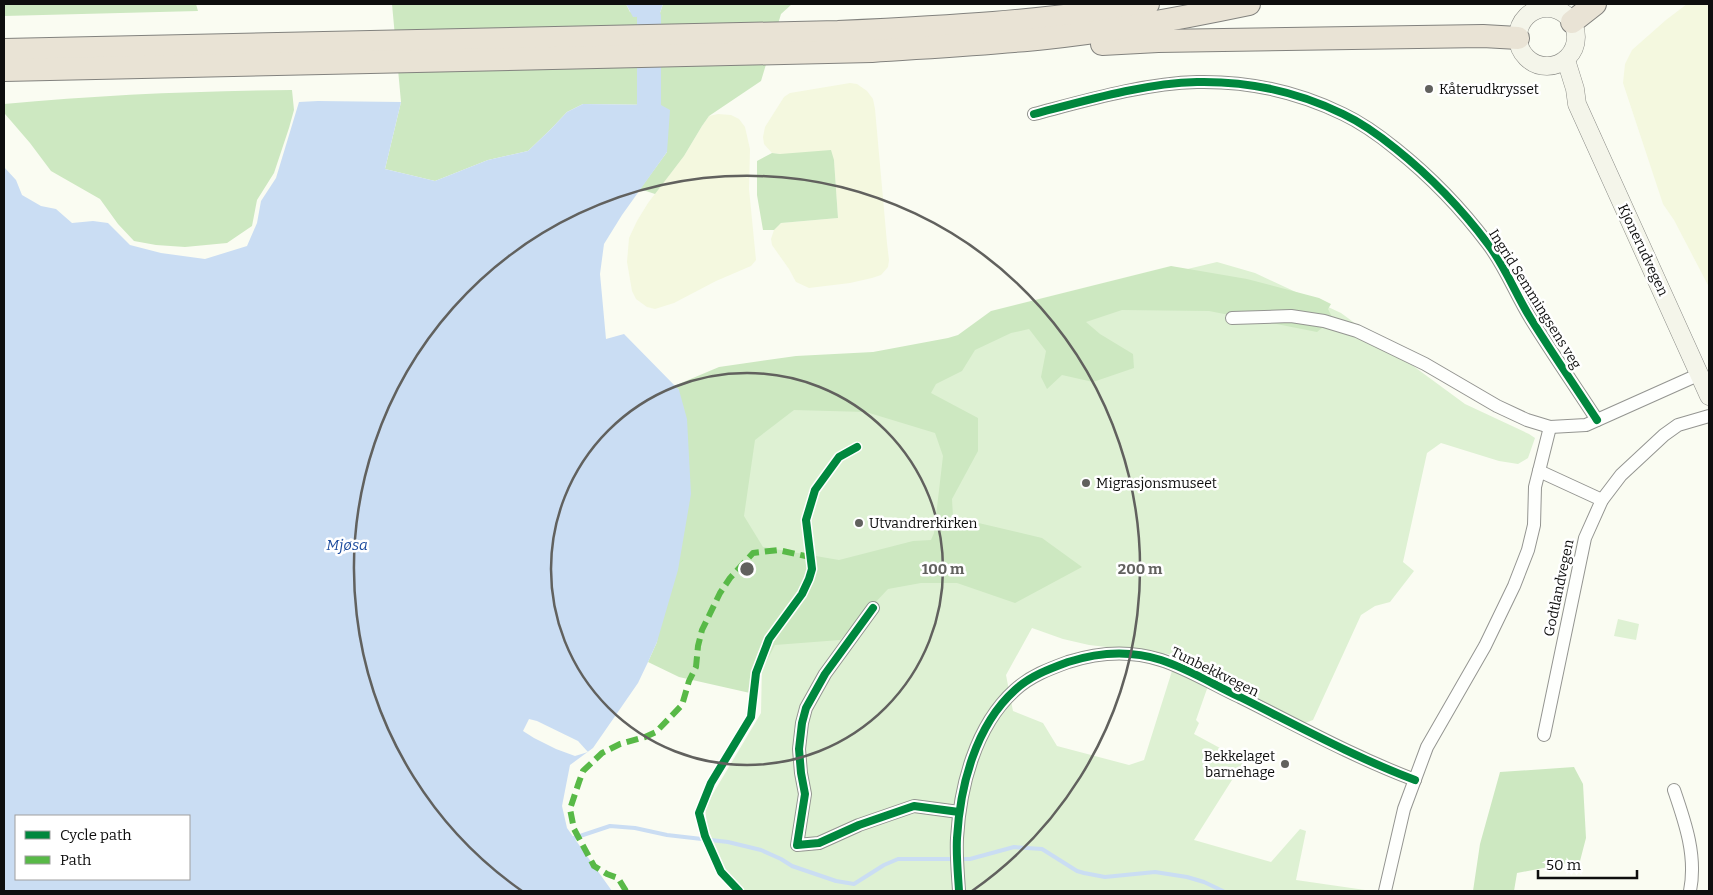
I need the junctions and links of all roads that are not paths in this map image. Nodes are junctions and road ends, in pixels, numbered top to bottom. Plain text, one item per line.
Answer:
1 (1051, 4) edge
2 (1148, 4) edge
3 (1249, 4) edge
4 (1595, 4) edge
5 (1545, 6) edge
6 (1525, 10) edge
7 (1572, 22) junction
8 (979, 34) junction
9 (1518, 38) junction
10 (614, 46) junction
11 (4, 50) edge
12 (1558, 63) junction
13 (4, 70) edge
14 (1034, 114) dead end
15 (1232, 318) dead end
16 (1700, 374) junction
17 (1709, 396) edge
18 (1709, 416) edge
19 (1597, 420) junction
20 (1550, 427) junction
21 (1539, 471) junction
22 (1602, 500) junction
23 (873, 608) dead end
24 (1544, 735) dead end
25 (1415, 780) junction
26 (1674, 790) dead end
27 (960, 812) junction
28 (959, 891) edge
29 (1384, 891) edge
30 (1690, 891) edge

1 - 8 highway
2 - 8 highway
3 - 8 highway
4 - 7 highway
5 - 6 main road
5 - 7 main road
6 - 9 main road
7 - 12 main road
8 - 9 highway
8 - 10 highway
9 - 12 main road
10 - 11 highway
10 - 13 highway
12 - 16 main road, Kjonerudvegen
14 - 19 street, Ingrid Semmingsens veg
15 - 20 street
16 - 17 main road, Kjonerudvegen
16 - 19 street
18 - 22 street, Godtlandvegen
19 - 20 street
20 - 21 street
21 - 22 street
21 - 25 street
22 - 24 street, Godtlandvegen
23 - 27 street
25 - 27 street, Tunbekkvegen
25 - 29 street
26 - 30 street
27 - 28 street, Tunbekkvegen

